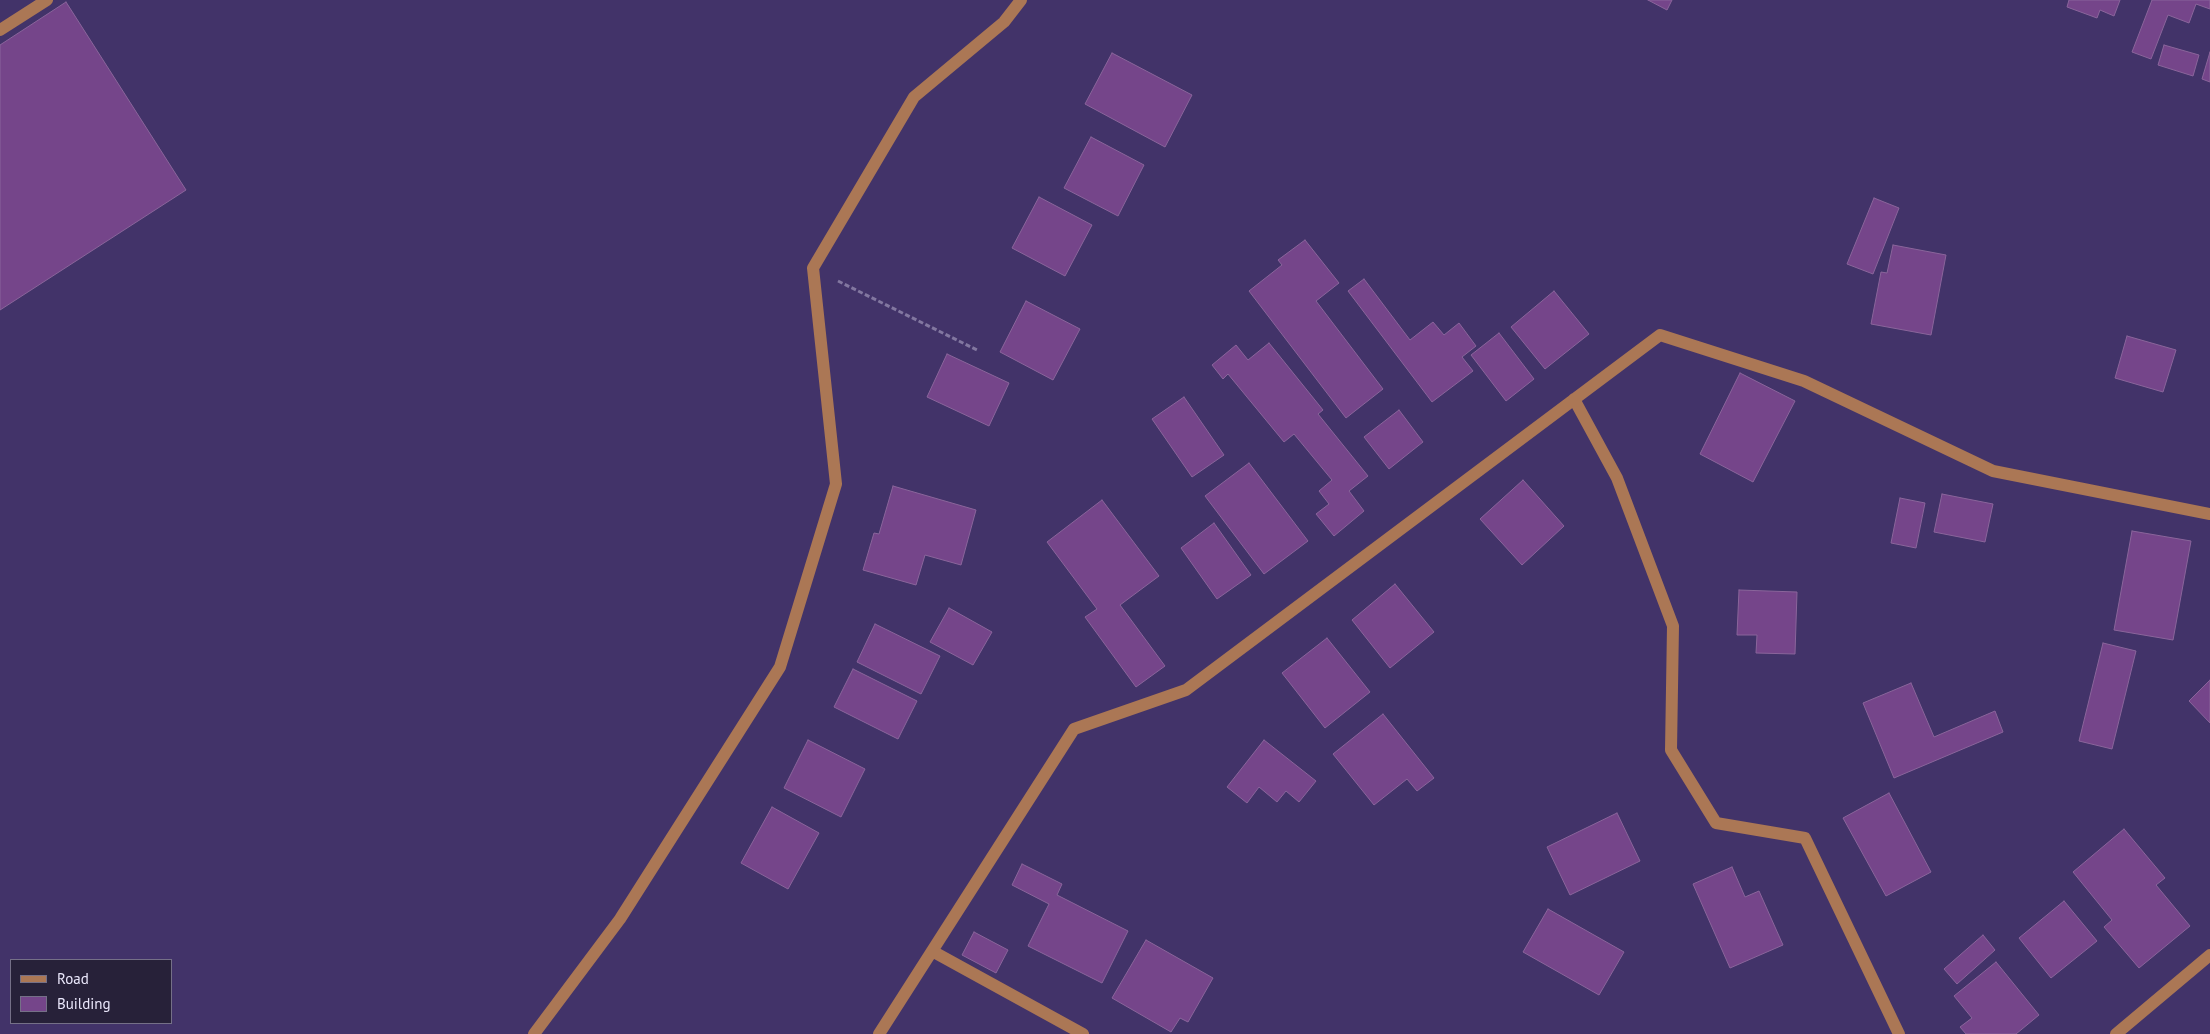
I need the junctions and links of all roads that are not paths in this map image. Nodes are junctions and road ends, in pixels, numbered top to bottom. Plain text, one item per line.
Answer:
1 (47, 0) edge
2 (1021, 0) edge
3 (0, 30) edge
4 (1574, 399) junction
5 (2210, 514) edge
6 (932, 951) junction
7 (2210, 955) edge
8 (534, 1034) edge
9 (879, 1034) edge
10 (1083, 1034) edge
11 (1899, 1034) edge
12 (2116, 1034) edge

1 - 3 lane
2 - 8 lane
4 - 5 lane
4 - 6 lane
4 - 11 lane
6 - 9 lane
6 - 10 lane
7 - 12 lane

